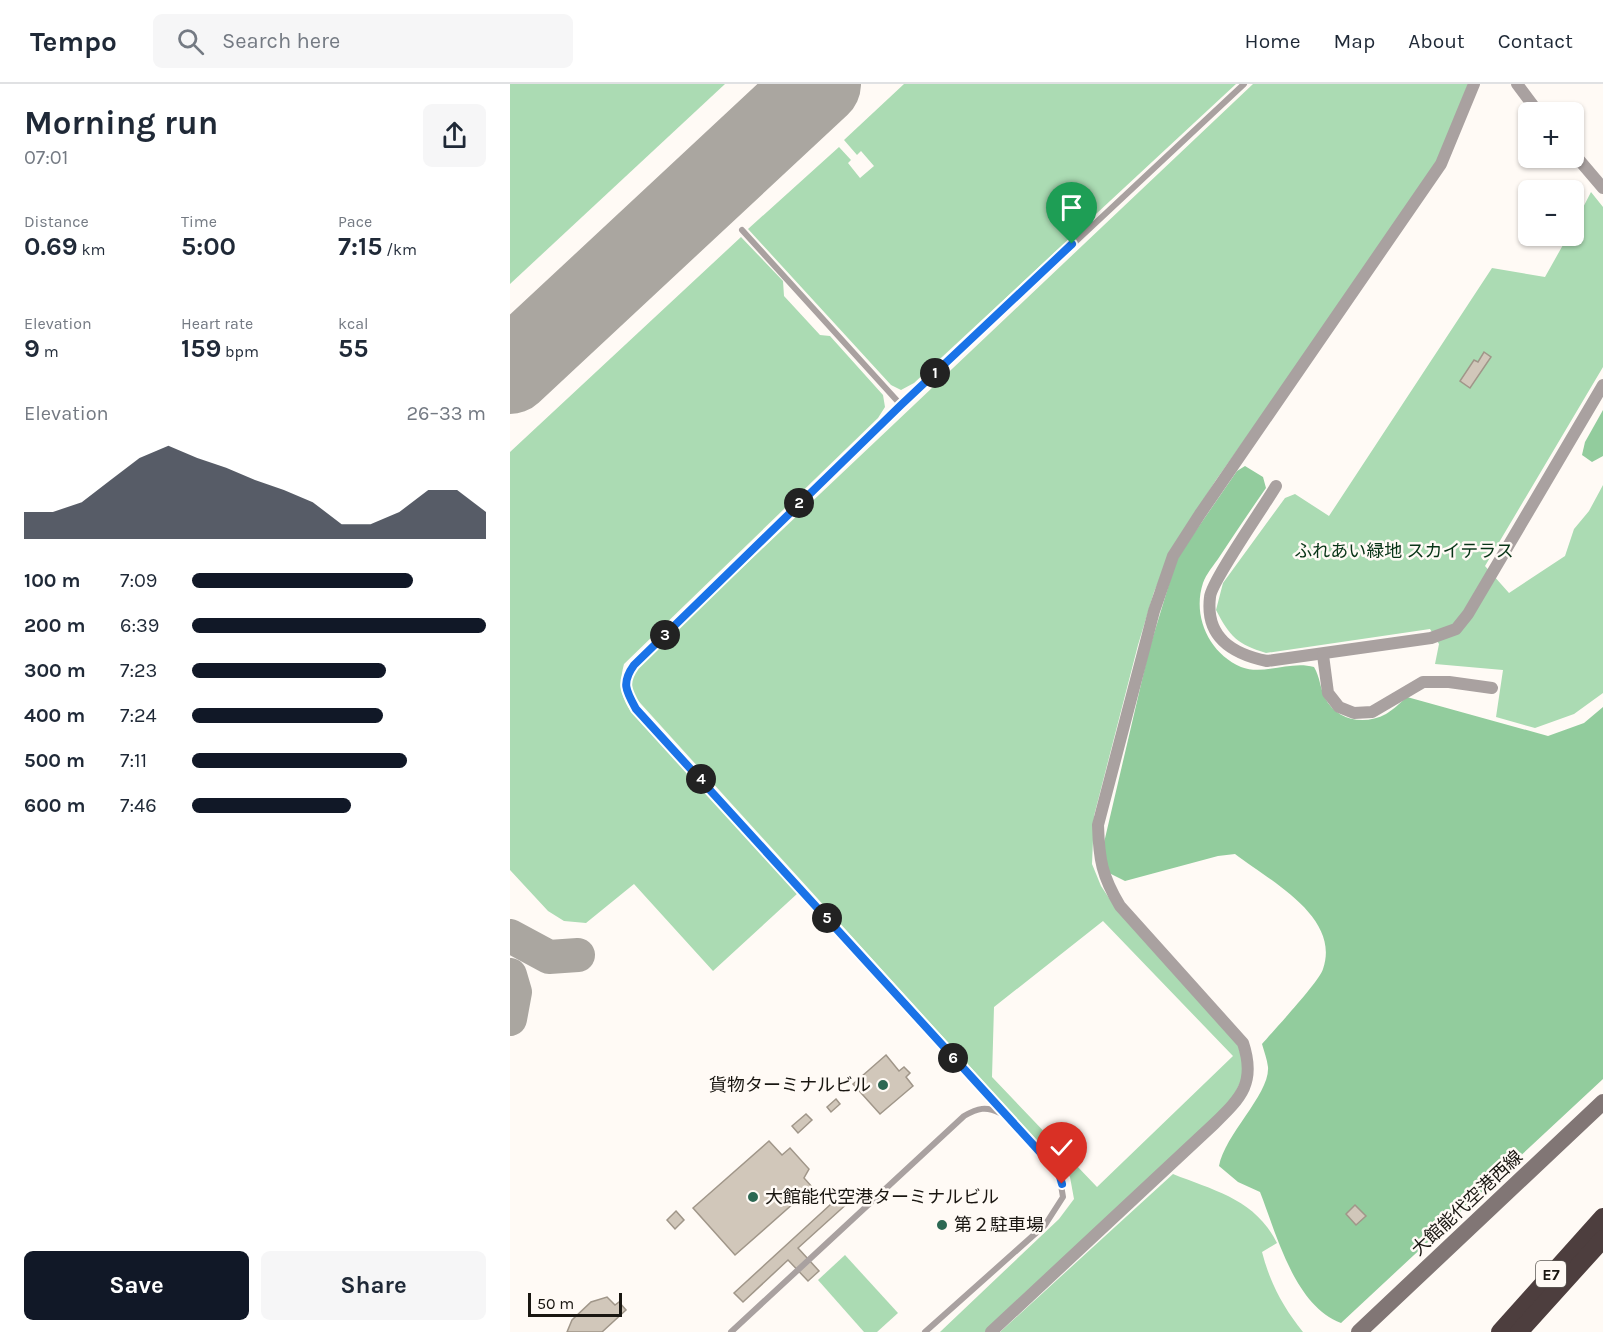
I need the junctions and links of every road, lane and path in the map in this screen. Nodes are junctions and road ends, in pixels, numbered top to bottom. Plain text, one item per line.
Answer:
1 (1244, 84) edge
2 (1474, 84) edge
3 (1517, 84) edge
4 (1530, 102) edge
5 (1584, 166) edge
6 (1603, 188) edge
7 (742, 230) dead end
8 (1603, 386) edge
9 (901, 405) junction
10 (1276, 486) dead end
11 (1323, 655) junction
12 (1492, 688) dead end
13 (1603, 1102) edge
14 (1004, 1114) junction
15 (1603, 1217) edge
16 (1603, 1239) edge
17 (1563, 1272) junction
18 (731, 1332) edge
19 (925, 1332) edge
20 (991, 1332) edge
21 (1359, 1332) edge
22 (1498, 1332) edge
23 (1521, 1332) edge

1 - 9 lane
2 - 20 street
3 - 4 street
5 - 6 street
7 - 9 lane
8 - 11 street
9 - 14 lane
10 - 11 street
11 - 12 street
13 - 21 main road, 大館能代空港西線
14 - 18 lane
14 - 19 lane
15 - 17 highway, E7
16 - 17 highway, E7
17 - 22 highway
17 - 23 highway

